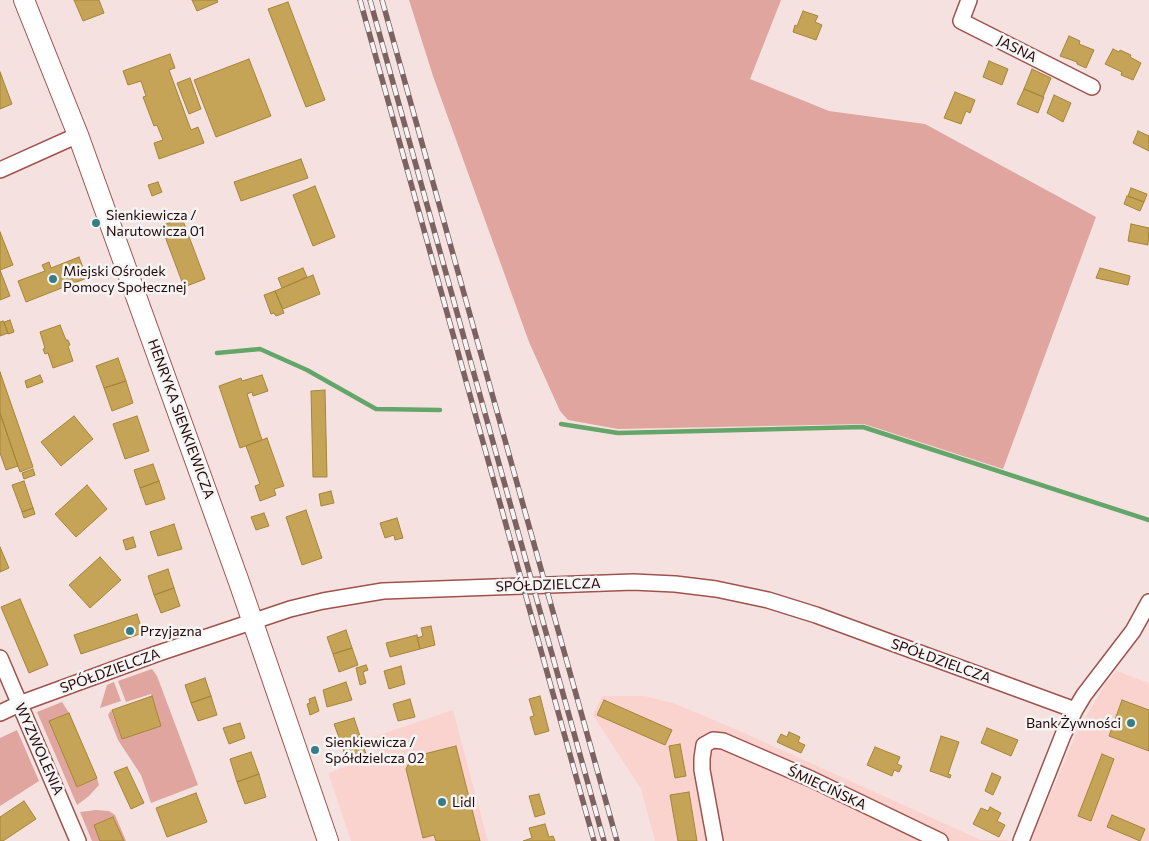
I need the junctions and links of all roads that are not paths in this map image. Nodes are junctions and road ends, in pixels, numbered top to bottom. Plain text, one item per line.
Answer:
1 (24, 0) edge
2 (969, 0) edge
3 (1092, 87) dead end
4 (78, 135) junction
5 (0, 170) edge
6 (1149, 602) edge
7 (254, 622) junction
8 (0, 658) edge
9 (19, 704) junction
10 (1075, 710) junction
11 (0, 714) edge
12 (78, 841) edge
13 (328, 841) edge
14 (715, 841) edge
15 (940, 841) edge
16 (1021, 841) edge

1 - 4 street, HENRYKA SIENKIEWICZA
2 - 3 street, JASNA
4 - 5 street
4 - 7 street, HENRYKA SIENKIEWICZA
6 - 10 street
7 - 9 street, SPÓŁDZIELCZA
7 - 10 street, SPÓŁDZIELCZA
7 - 13 street, HENRYKA SIENKIEWICZA
8 - 9 street, WYZWOLENIA
9 - 11 street, SPÓŁDZIELCZA
9 - 12 street, WYZWOLENIA
10 - 16 street
14 - 15 street, ŚMIECIŃSKA

